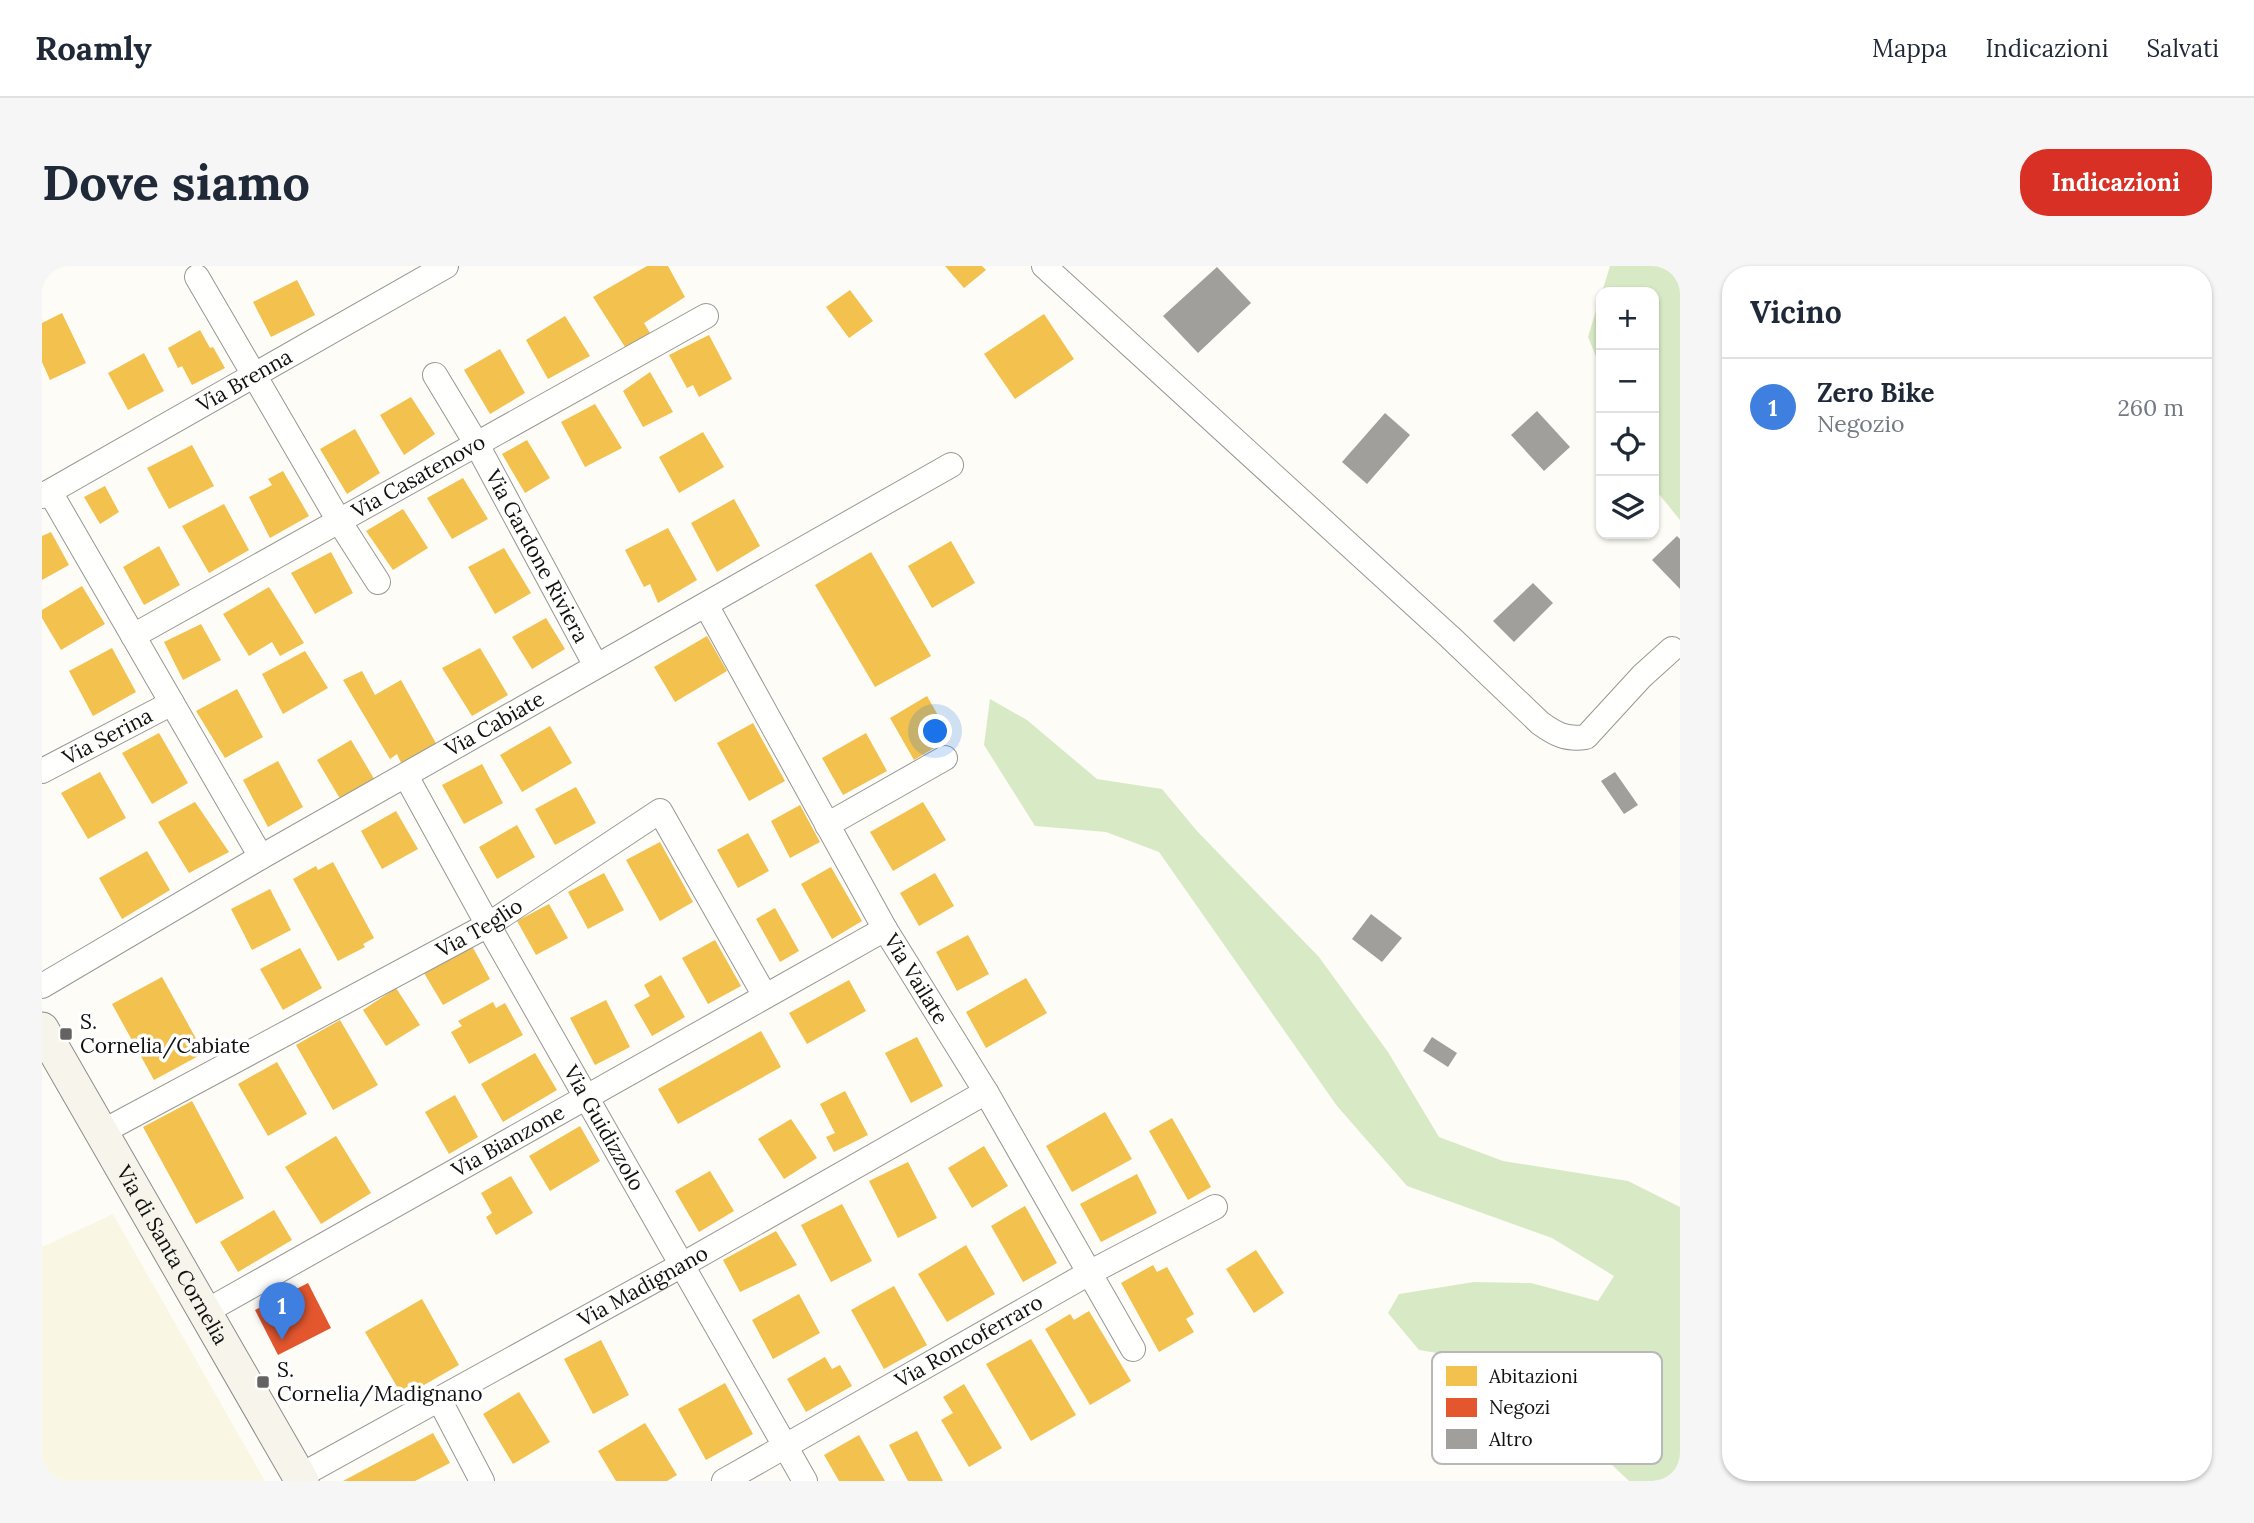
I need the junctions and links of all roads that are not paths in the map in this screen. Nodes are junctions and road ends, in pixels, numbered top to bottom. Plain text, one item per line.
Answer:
1 (446, 266) edge
2 (1044, 266) edge
3 (197, 277) dead end
4 (706, 316) dead end
5 (255, 375) junction
6 (435, 375) dead end
7 (476, 443) junction
8 (951, 465) dead end
9 (46, 494) edge
10 (339, 521) junction
11 (377, 582) dead end
12 (706, 605) junction
13 (133, 636) junction
14 (1672, 649) dead end
15 (596, 666) junction
16 (172, 703) junction
17 (945, 758) dead end
18 (42, 771) edge
19 (406, 776) junction
20 (827, 825) junction
21 (261, 857) junction
22 (488, 925) junction
23 (885, 929) junction
24 (42, 986) edge
25 (765, 996) junction
26 (42, 1029) edge
27 (986, 1092) junction
28 (587, 1096) junction
29 (102, 1132) junction
30 (1214, 1207) dead end
31 (682, 1265) junction
32 (1089, 1273) junction
33 (205, 1312) junction
34 (1133, 1349) dead end
35 (439, 1399) junction
36 (785, 1445) junction
37 (301, 1479) edge
38 (482, 1481) edge
39 (724, 1481) edge
40 (805, 1481) edge

1 - 5 street, Via Brenna
2 - 14 street
3 - 5 street
4 - 7 street, Via Casatenovo
5 - 9 street, Via Brenna
5 - 10 street
6 - 7 street, Via Gardone Riviera
7 - 10 street, Via Casatenovo
7 - 15 street, Via Gardone Riviera
8 - 12 street, Via Cabiate
9 - 13 street
10 - 11 street
10 - 13 street, Via Casatenovo
12 - 15 street, Via Cabiate
12 - 20 street, Via Vailate
13 - 16 street
15 - 19 street, Via Cabiate
16 - 18 street, Via Serina
16 - 21 street
17 - 20 street
19 - 21 street, Via Cabiate
19 - 22 street, Via Guidizzolo
20 - 23 street, Via Vailate
21 - 24 street, Via Cabiate
22 - 25 street, Via Teglio
22 - 28 street, Via Guidizzolo
22 - 29 street, Via Teglio
23 - 25 street, Via Bianzone
23 - 27 street, Via Vailate
25 - 28 street, Via Bianzone
26 - 29 street, Via di Santa Cornelia
27 - 31 street, Via Madignano
27 - 32 street, Via Vailate
28 - 31 street, Via Guidizzolo
28 - 33 street, Via Bianzone
29 - 33 street, Via di Santa Cornelia
30 - 32 street, Via Roncoferraro
31 - 35 street, Via Madignano
31 - 36 street, Via Guidizzolo
32 - 34 street, Via Vailate
32 - 36 street, Via Roncoferraro
33 - 37 street, Via di Santa Cornelia
35 - 37 street, Via Madignano
35 - 38 street
36 - 39 street, Via Roncoferraro
36 - 40 street, Via Guidizzolo

